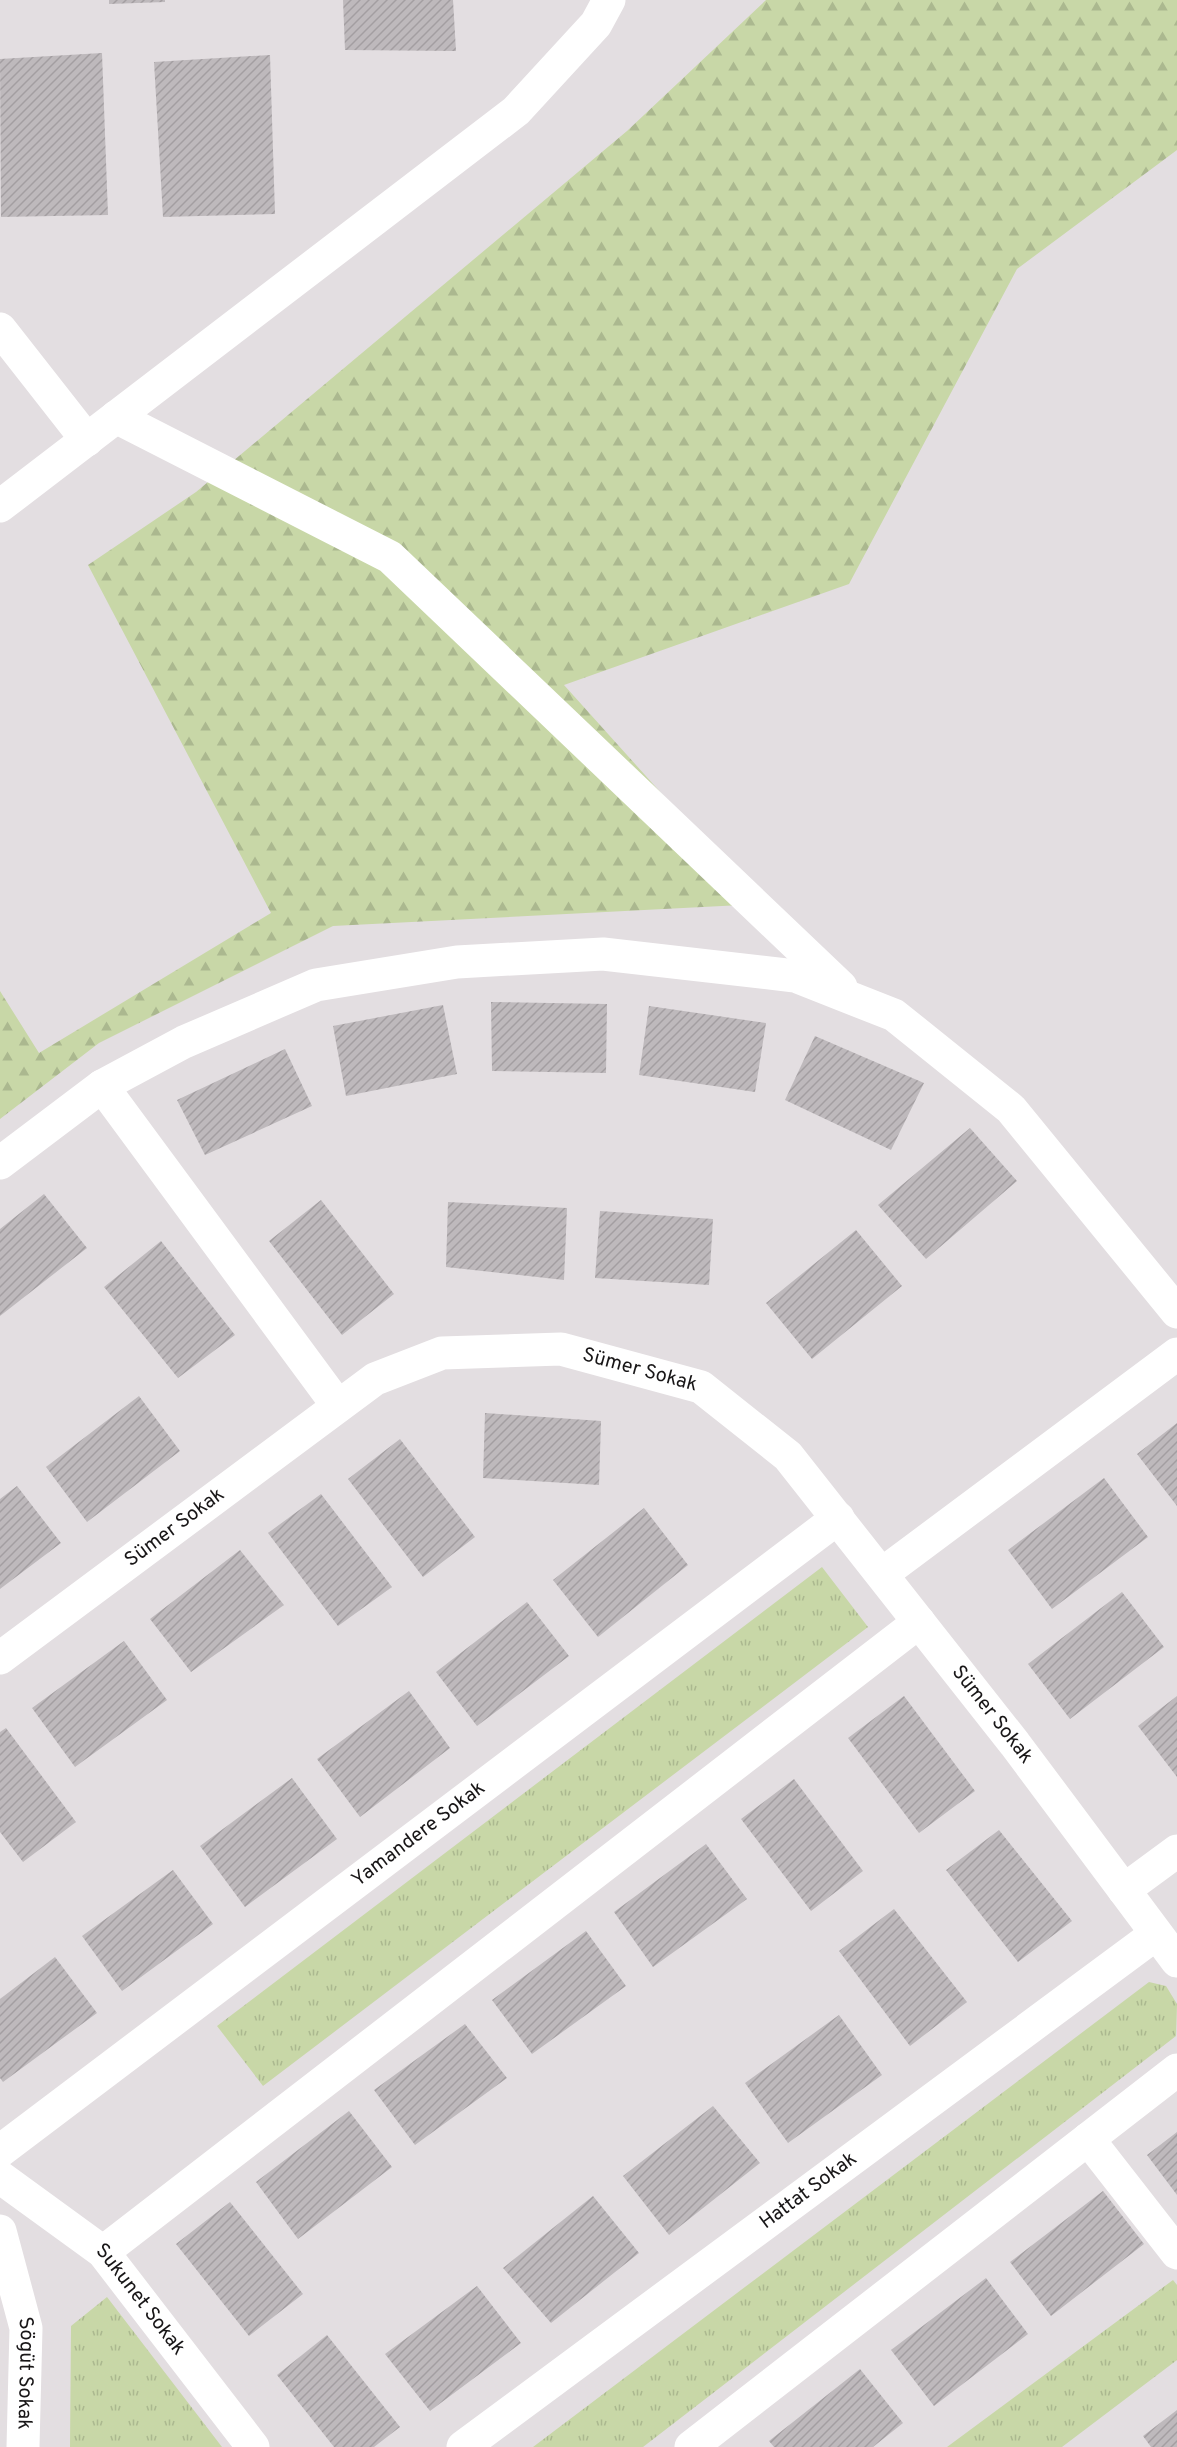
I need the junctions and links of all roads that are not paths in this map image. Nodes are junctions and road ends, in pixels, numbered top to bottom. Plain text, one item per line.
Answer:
1 (609, 0) edge
2 (0, 329) edge
3 (116, 417) junction
4 (87, 440) junction
5 (0, 506) edge
6 (853, 999) junction
7 (102, 1086) junction
8 (0, 1163) edge
9 (1177, 1312) edge
10 (1177, 1354) edge
11 (338, 1406) junction
12 (838, 1518) junction
13 (882, 1574) junction
14 (919, 1622) junction
15 (0, 1658) edge
16 (1177, 1851) edge
17 (1124, 1890) junction
18 (1156, 1934) junction
19 (1177, 1961) edge
20 (1177, 2070) edge
21 (1088, 2139) junction
22 (0, 2151) edge
23 (0, 2177) edge
24 (0, 2231) edge
25 (103, 2252) junction
26 (1177, 2253) edge
27 (22, 2447) edge
28 (253, 2447) edge
29 (463, 2447) edge
30 (691, 2447) edge

1 - 3 street
2 - 4 street
3 - 4 street
3 - 6 street
4 - 5 street
6 - 7 street
6 - 9 street
7 - 8 street
7 - 11 street
10 - 13 street
11 - 12 street, Sümer Sokak
11 - 15 street, Sümer Sokak
12 - 13 street, Sümer Sokak
12 - 22 street, Yamandere Sokak
13 - 14 street, Sümer Sokak
14 - 17 street, Sümer Sokak
14 - 25 street
16 - 17 street
17 - 18 street, Sümer Sokak
18 - 19 street, Sümer Sokak
18 - 29 street, Hattat Sokak
20 - 21 street
21 - 26 street
21 - 30 street
23 - 25 street, Sukunet Sokak
24 - 27 street, Sögüt Sokak
25 - 28 street, Sukunet Sokak

